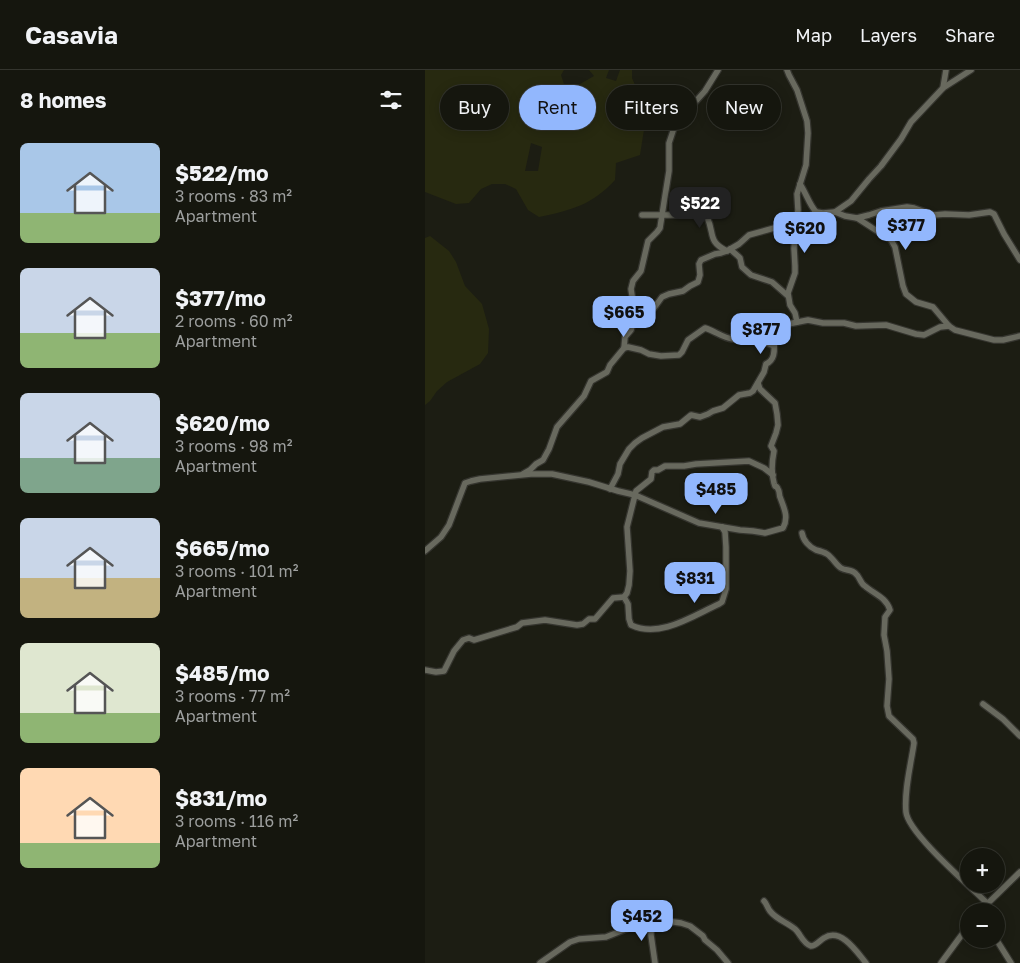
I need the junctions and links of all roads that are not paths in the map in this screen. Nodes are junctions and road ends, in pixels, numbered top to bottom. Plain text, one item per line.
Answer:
1 (718, 70) edge
2 (787, 70) edge
3 (947, 70) edge
4 (971, 70) edge
5 (963, 74) junction
6 (943, 88) junction
7 (697, 100) edge
8 (673, 130) edge
9 (800, 184) junction
10 (815, 212) junction
11 (835, 212) junction
12 (642, 215) dead end
13 (662, 215) junction
14 (857, 218) junction
15 (796, 222) junction
16 (795, 235) junction
17 (728, 250) junction
18 (1020, 260) edge
19 (789, 296) junction
20 (634, 318) junction
21 (797, 322) junction
22 (949, 326) junction
23 (1020, 336) edge
24 (774, 346) junction
25 (624, 348) junction
26 (758, 383) junction
27 (773, 475) junction
28 (521, 476) junction
29 (610, 489) junction
30 (635, 495) junction
31 (721, 527) junction
32 (802, 533) dead end
33 (425, 552) edge
34 (624, 597) junction
35 (425, 670) edge
36 (983, 704) dead end
37 (1020, 736) edge
38 (1020, 872) edge
39 (765, 901) dead end
40 (987, 903) joint
41 (651, 919) junction
42 (960, 937) edge
43 (1002, 948) edge
44 (540, 963) edge
45 (655, 963) edge
46 (728, 963) edge
47 (866, 963) edge
48 (941, 963) edge
49 (1011, 963) edge

1 - 7 street
2 - 9 street
3 - 5 street
3 - 6 street
4 - 5 street
5 - 6 street
6 - 11 street
8 - 13 street
9 - 10 street
9 - 15 street
10 - 11 street
10 - 16 street
11 - 14 street
12 - 13 street
13 - 17 street
13 - 20 street
14 - 18 street
14 - 22 street
15 - 16 street
15 - 17 street
16 - 19 street
17 - 19 street
17 - 20 street
19 - 21 street
20 - 25 street
21 - 22 street
21 - 24 street
22 - 23 street
24 - 25 street
24 - 26 street
25 - 28 street
26 - 27 street
26 - 29 street
27 - 30 street
27 - 31 street
28 - 29 street
28 - 33 street
29 - 30 street
30 - 31 street
30 - 34 street
31 - 34 street
32 - 40 street
34 - 35 street
36 - 37 street
38 - 40 street
39 - 47 street
41 - 44 street
41 - 45 street
41 - 46 street
42 - 48 street
43 - 49 street

